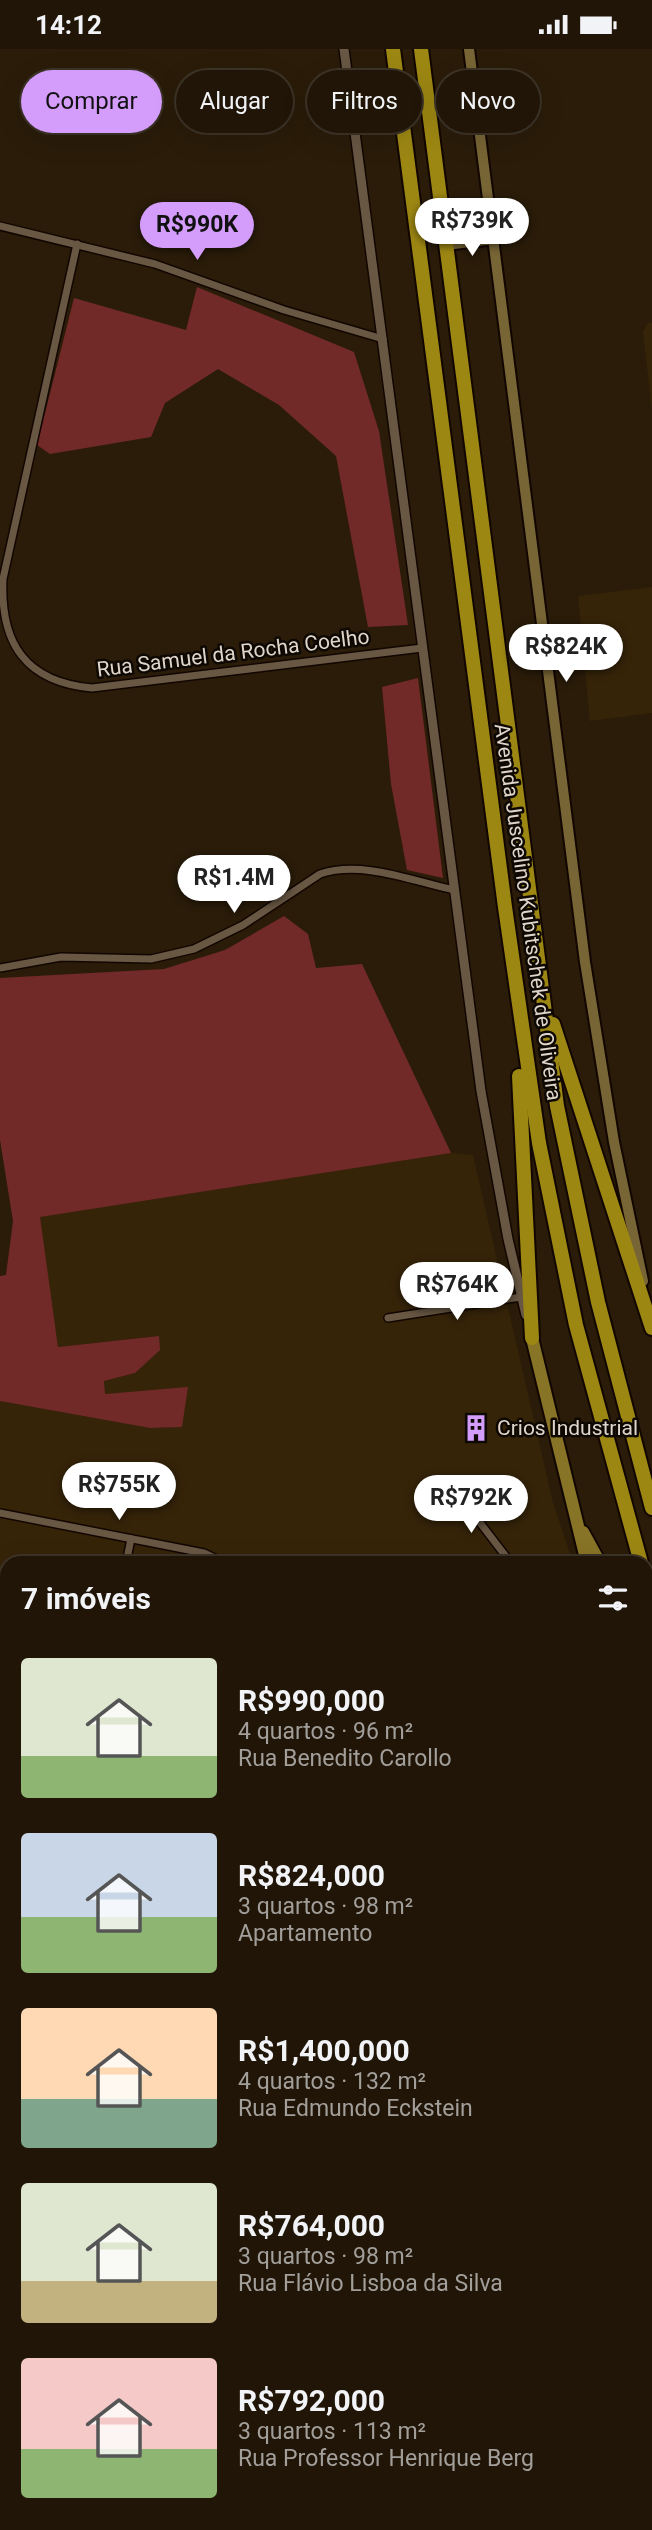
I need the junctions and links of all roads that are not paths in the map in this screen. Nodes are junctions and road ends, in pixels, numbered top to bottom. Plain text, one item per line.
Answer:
1 (345, 49) edge
2 (393, 49) edge
3 (421, 49) edge
4 (469, 49) edge
5 (0, 226) edge
6 (494, 239) junction
7 (77, 244) junction
8 (446, 245) junction
9 (383, 339) junction
10 (422, 647) junction
11 (454, 890) junction
12 (505, 907) junction
13 (0, 968) edge
14 (540, 985) junction
15 (521, 1297) junction
16 (388, 1318) dead end
17 (652, 1321) edge
18 (652, 1328) edge
19 (532, 1338) junction
20 (454, 1489) dead end
21 (652, 1508) edge
22 (0, 1513) edge
23 (581, 1529) junction
24 (131, 1539) junction
25 (127, 1556) edge
26 (210, 1556) edge
27 (505, 1556) edge
28 (586, 1556) edge
29 (596, 1556) edge
30 (639, 1556) edge

1 - 9 street
2 - 12 highway, Avenida Juscelino Kubitschek de Oliveira
3 - 8 highway, Avenida Juscelino Kubitschek de Oliveira
4 - 6 main road
5 - 7 street
6 - 8 main road
6 - 17 main road
7 - 9 street
7 - 10 street, Rua Samuel da Rocha Coelho
8 - 14 highway, Avenida Juscelino Kubitschek de Oliveira
9 - 10 street
10 - 11 street
11 - 13 street
11 - 15 street
12 - 19 highway
12 - 30 highway, Avenida Juscelino Kubitschek de Oliveira
14 - 18 highway
14 - 21 highway, Avenida Juscelino Kubitschek de Oliveira
15 - 16 street
15 - 19 street
19 - 23 main road
20 - 27 street
22 - 24 street
23 - 28 main road
23 - 29 main road
24 - 25 street
24 - 26 street

